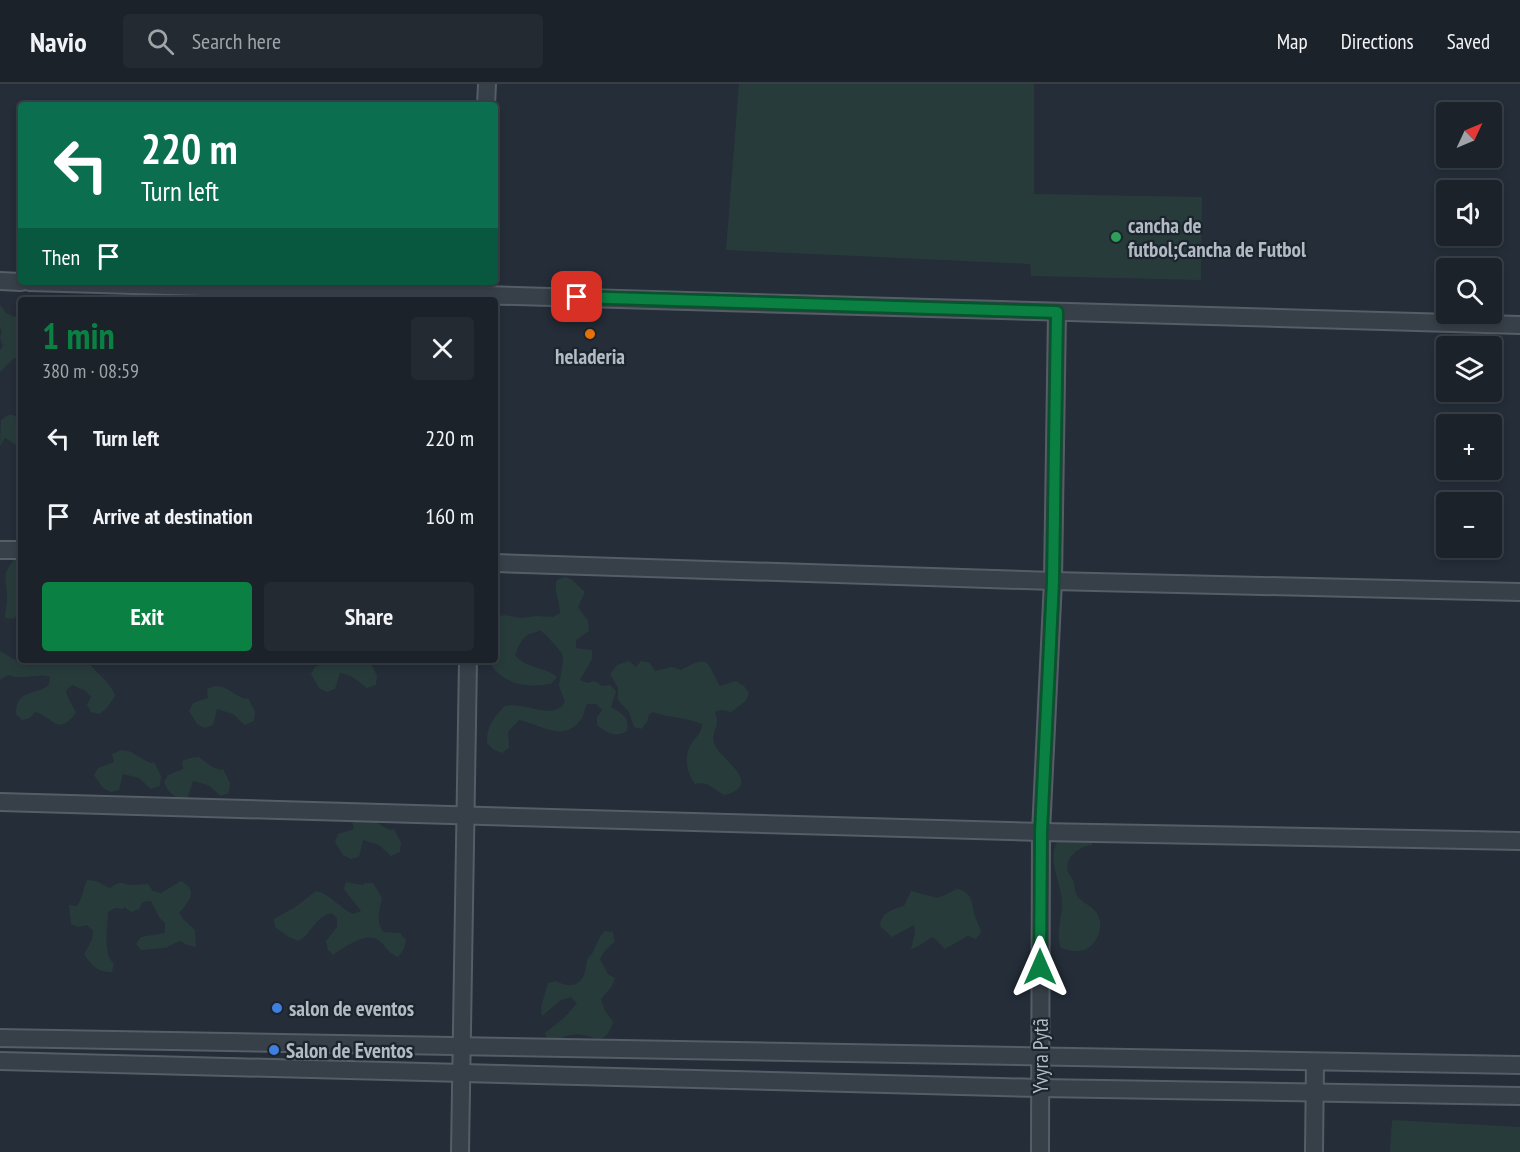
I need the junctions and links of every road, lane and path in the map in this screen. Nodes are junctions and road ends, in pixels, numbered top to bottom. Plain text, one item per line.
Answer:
1 (487, 84) edge
2 (486, 102) edge
3 (0, 281) edge
4 (18, 282) edge
5 (165, 285) edge
6 (481, 292) edge
7 (1057, 312) junction
8 (1520, 325) edge
9 (0, 550) edge
10 (18, 550) edge
11 (498, 563) edge
12 (1053, 581) junction
13 (1520, 592) edge
14 (468, 663) edge
15 (0, 802) edge
16 (467, 816) junction
17 (1041, 832) junction
18 (1520, 841) edge
19 (0, 1038) edge
20 (462, 1046) junction
21 (1040, 1056) junction
22 (0, 1061) edge
23 (1315, 1062) junction
24 (1520, 1065) edge
25 (461, 1074) junction
26 (1040, 1088) junction
27 (1314, 1093) junction
28 (1520, 1096) edge
29 (460, 1152) edge
30 (1040, 1152) edge
31 (1314, 1152) edge

1 - 2 street
3 - 4 street
5 - 6 street
6 - 7 street
7 - 8 street
7 - 12 street, Yvyra Pytã
9 - 10 street
11 - 12 street
12 - 13 street
12 - 17 street, Yvyra Pytã
14 - 16 street
15 - 16 street
16 - 17 street
16 - 20 street
17 - 18 street
17 - 21 street, Yvyra Pytã
19 - 20 street
20 - 21 street
20 - 25 street
21 - 23 street
21 - 26 street, Yvyra Pytã
22 - 25 street
23 - 24 street
23 - 27 street
25 - 26 street
25 - 29 street
26 - 27 street
26 - 30 street, Yvyra Pytã
27 - 28 street
27 - 31 street

